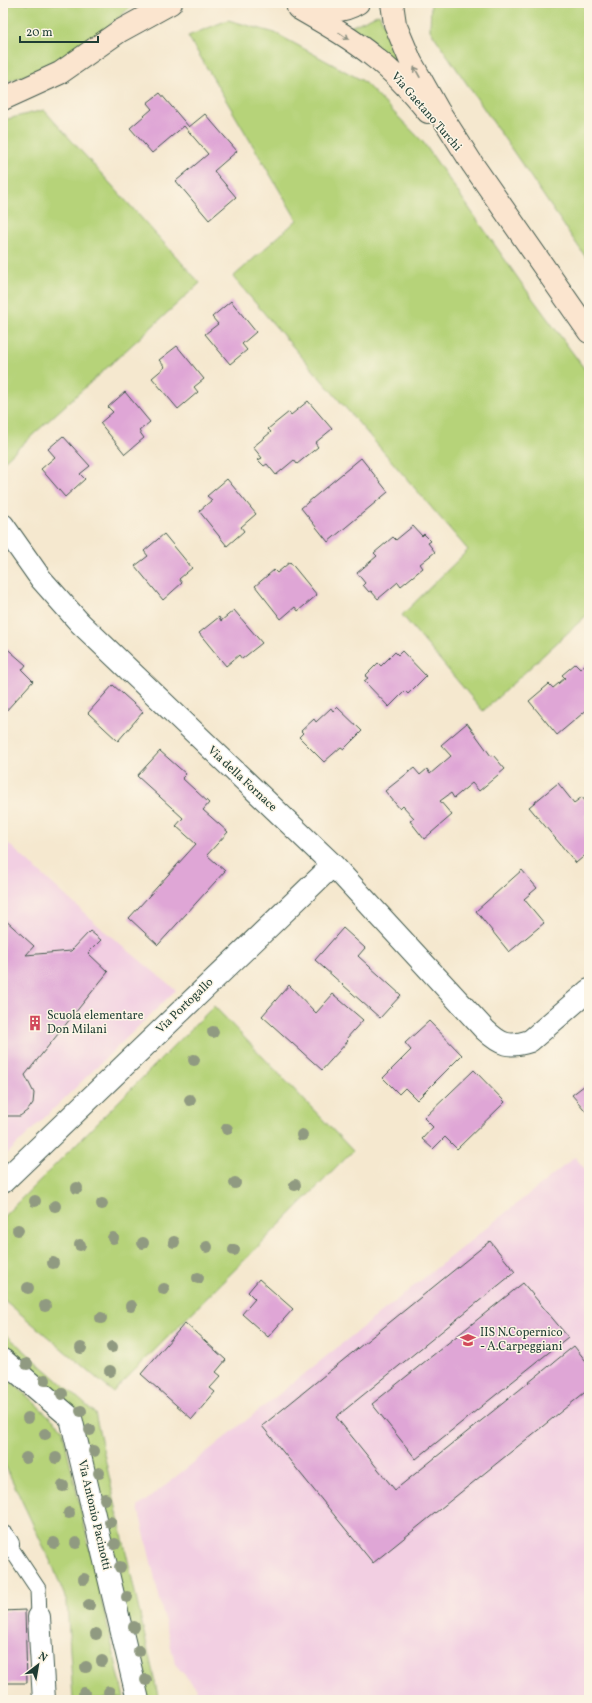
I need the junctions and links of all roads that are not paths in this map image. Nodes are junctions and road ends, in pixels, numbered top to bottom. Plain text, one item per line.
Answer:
1 (148, 3) edge
2 (171, 3) edge
3 (358, 3) edge
4 (392, 3) edge
5 (293, 6) edge
6 (120, 31) junction
7 (3, 99) edge
8 (473, 165) junction
9 (589, 332) edge
10 (3, 525) edge
11 (333, 865) junction
12 (584, 998) edge
13 (3, 1182) edge
14 (3, 1360) edge
15 (5, 1541) edge
16 (39, 1617) joint
17 (44, 1700) edge
18 (138, 1700) edge

1 - 6 street
2 - 6 street
3 - 5 street
8 -> 4 street, Via Gaetano Turchi
5 -> 8 street, Via Gaetano Turchi
6 - 7 street
8 - 9 street, Via Gaetano Turchi
10 - 11 street, Via della Fornace
11 - 12 street, Via della Fornace
11 - 13 street, Via Portogallo
14 - 18 street, Via Antonio Pacinotti
15 - 16 lane
16 - 17 street

